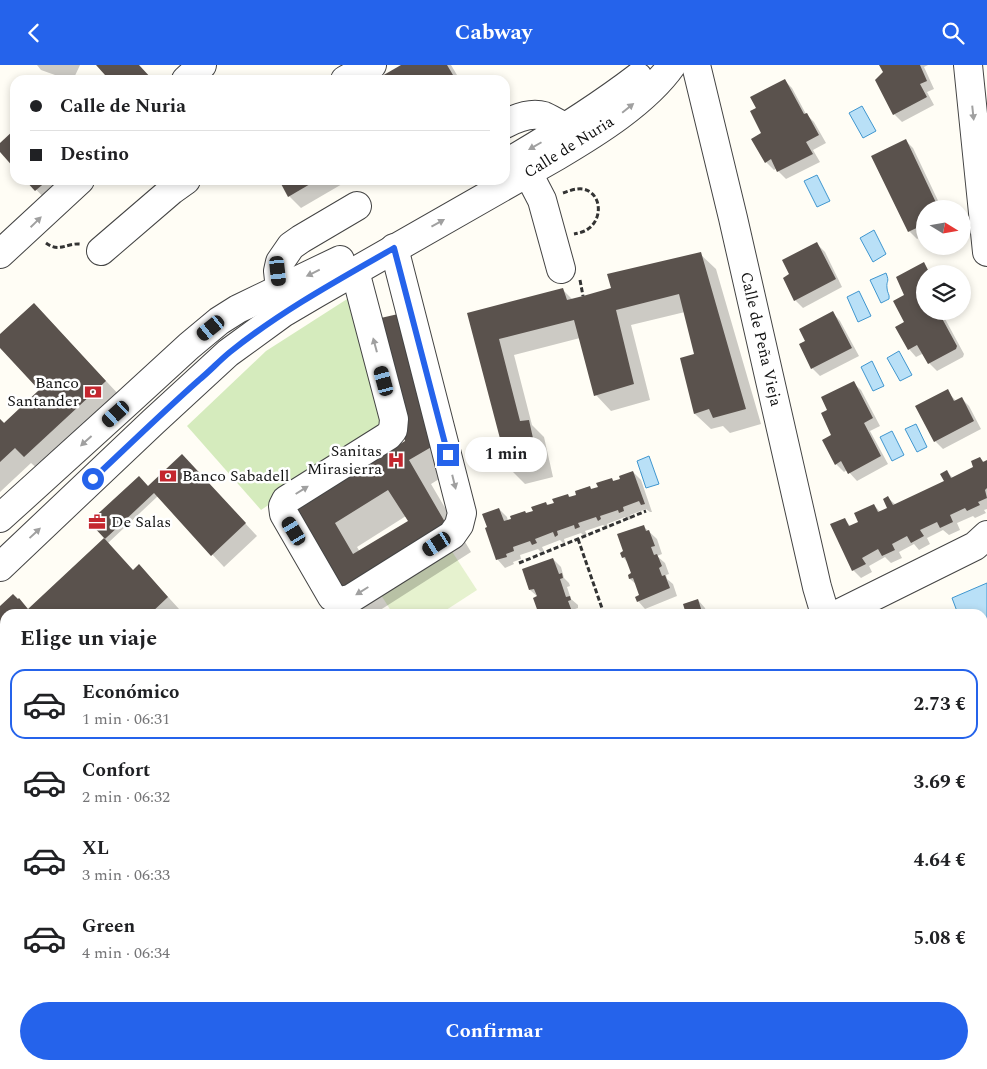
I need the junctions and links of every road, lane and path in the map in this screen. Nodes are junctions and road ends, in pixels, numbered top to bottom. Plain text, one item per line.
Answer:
1 (202, 65) edge
2 (372, 65) edge
3 (653, 65) edge
4 (672, 65) edge
5 (696, 65) edge
6 (968, 65) edge
7 (191, 75) edge
8 (354, 75) edge
9 (510, 121) edge
10 (566, 128) junction
11 (517, 168) edge
12 (75, 185) edge
13 (179, 185) edge
14 (469, 185) edge
15 (491, 185) edge
16 (560, 194) dead end
17 (357, 206) dead end
18 (32, 225) junction
19 (572, 235) dead end
20 (394, 248) junction
21 (102, 251) joint
22 (987, 252) edge
23 (0, 254) edge
24 (355, 271) junction
25 (571, 276) joint
26 (280, 289) junction
27 (583, 296) dead end
28 (160, 373) junction
29 (181, 397) junction
30 (129, 401) junction
31 (153, 422) junction
32 (646, 511) dead end
33 (0, 518) edge
34 (578, 539) junction
35 (983, 542) edge
36 (519, 563) dead end
37 (0, 567) edge
38 (602, 609) edge
39 (824, 609) edge
40 (848, 609) edge

1 - 7 street
2 - 8 street
3 - 10 street, Calle de Nuria
11 -> 4 street, Calle de Nuria
5 - 39 street, Calle de Peña Vieja
6 -> 22 street
9 - 10 street
10 -> 11 street, Calle de Nuria
11 - 25 street
18 -> 12 street
13 - 21 street
14 -> 26 street
20 -> 15 street, Calle de Nuria
16 - 19 path
17 - 26 street
18 - 21 path
18 - 23 street
20 - 24 street, Calle de Nuria
20 -> 24 street
24 - 29 street, Calle de Nuria
25 - 27 path
26 - 28 street
28 - 29 street
28 - 30 street
29 - 31 street, Calle de Nuria
30 - 31 street
30 -> 33 street
37 -> 31 street, Calle de Nuria
32 - 34 path
34 - 36 path
34 - 38 path
35 - 40 street

